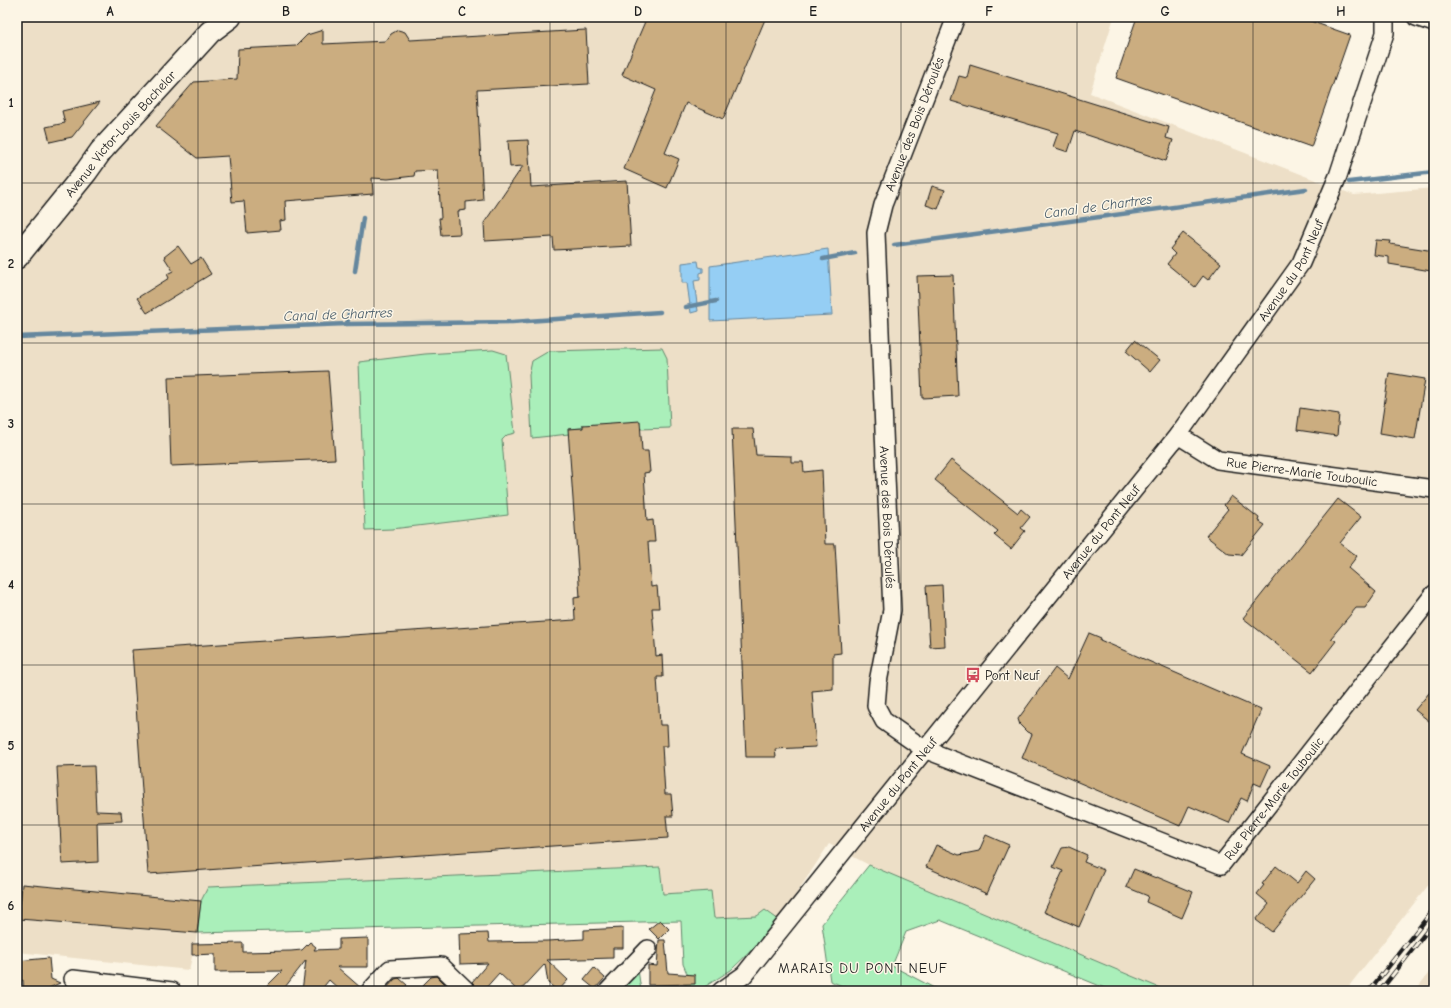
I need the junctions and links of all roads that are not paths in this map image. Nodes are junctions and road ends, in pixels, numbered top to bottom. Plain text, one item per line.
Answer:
1 (230, 17) edge
2 (956, 17) edge
3 (1385, 17) edge
4 (1416, 17) edge
5 (1434, 23) edge
6 (17, 257) edge
7 (1178, 435) junction
8 (1434, 489) edge
9 (1434, 594) edge
10 (924, 749) junction
11 (648, 949) dead end
12 (73, 979) dead end
13 (731, 988) edge
14 (172, 991) edge
15 (370, 991) edge
16 (467, 991) edge
17 (608, 991) edge

1 - 6 main road, Avenue Victor-Louis Bachelar
2 - 10 street, Avenue des Bois Déroulés
3 - 7 street, Avenue du Pont Neuf
4 - 5 street
7 - 8 street, Rue Pierre-Marie Touboulic
7 - 10 street, Avenue du Pont Neuf
9 - 10 street, Rue Pierre-Marie Touboulic
10 - 13 street, Avenue du Pont Neuf
11 - 17 street
12 - 14 street
15 - 16 street

